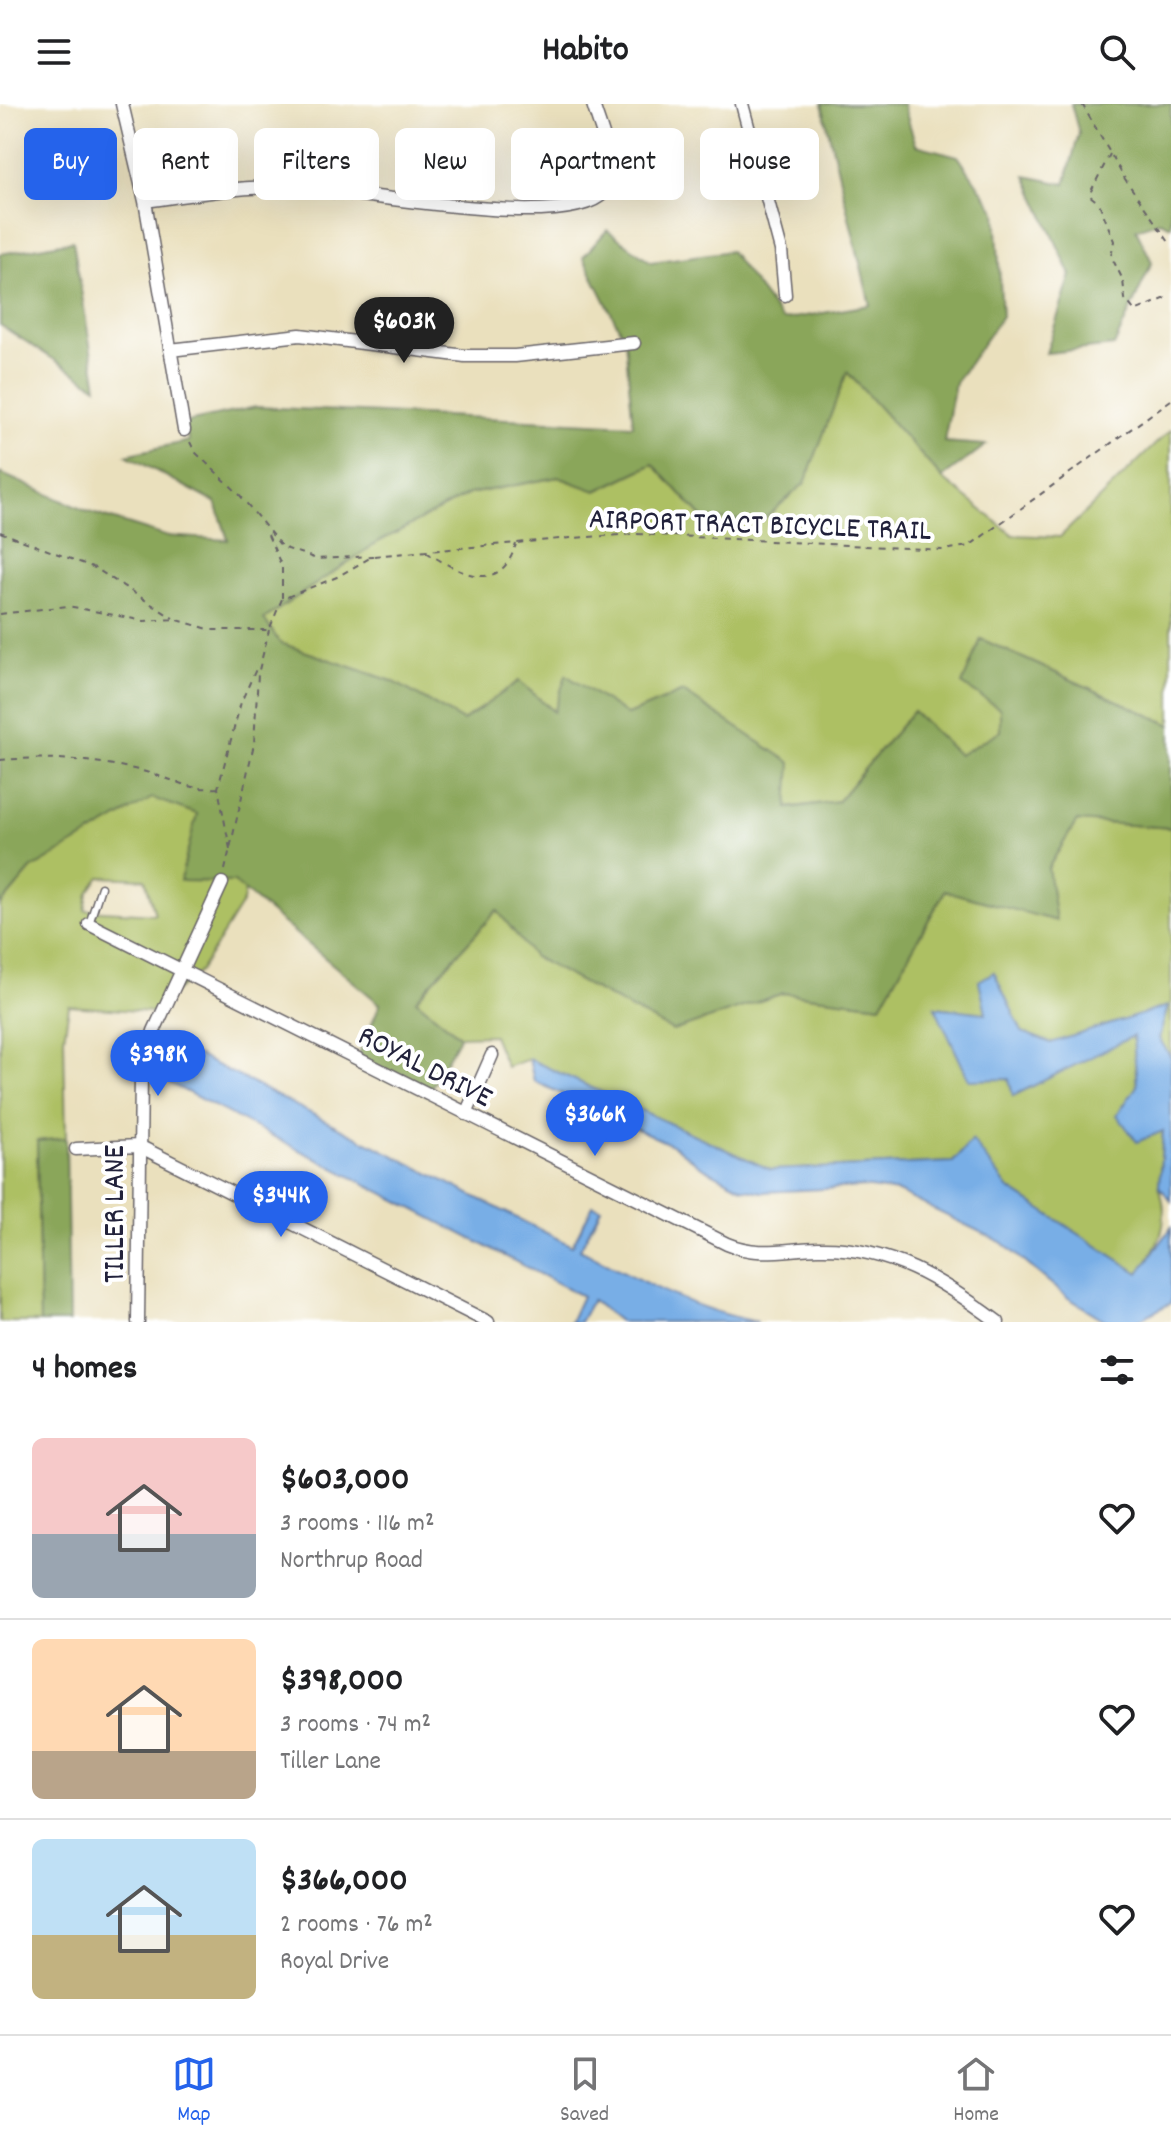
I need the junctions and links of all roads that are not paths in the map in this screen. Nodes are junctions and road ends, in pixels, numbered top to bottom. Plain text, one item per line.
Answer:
1 (122, 104) edge
2 (593, 104) edge
3 (742, 104) edge
4 (145, 201) junction
5 (785, 295) dead end
6 (634, 343) dead end
7 (170, 350) junction
8 (184, 430) road end
9 (222, 883) road end
10 (101, 887) dead end
11 (89, 924) joint
12 (184, 972) junction
13 (492, 1055) dead end
14 (466, 1114) junction
15 (139, 1146) junction
16 (76, 1149) dead end
17 (138, 1322) edge
18 (488, 1322) edge
19 (998, 1322) edge

1 - 4 street
2 - 4 street
3 - 5 street
4 - 7 street
6 - 7 street
7 - 8 street
9 - 12 street, TILLER LANE
10 - 11 lane
11 - 12 street
12 - 14 street, ROYAL DRIVE
12 - 15 street, TILLER LANE
13 - 14 street
14 - 19 street, ROYAL DRIVE
15 - 16 street
15 - 17 street, TILLER LANE
15 - 18 street

